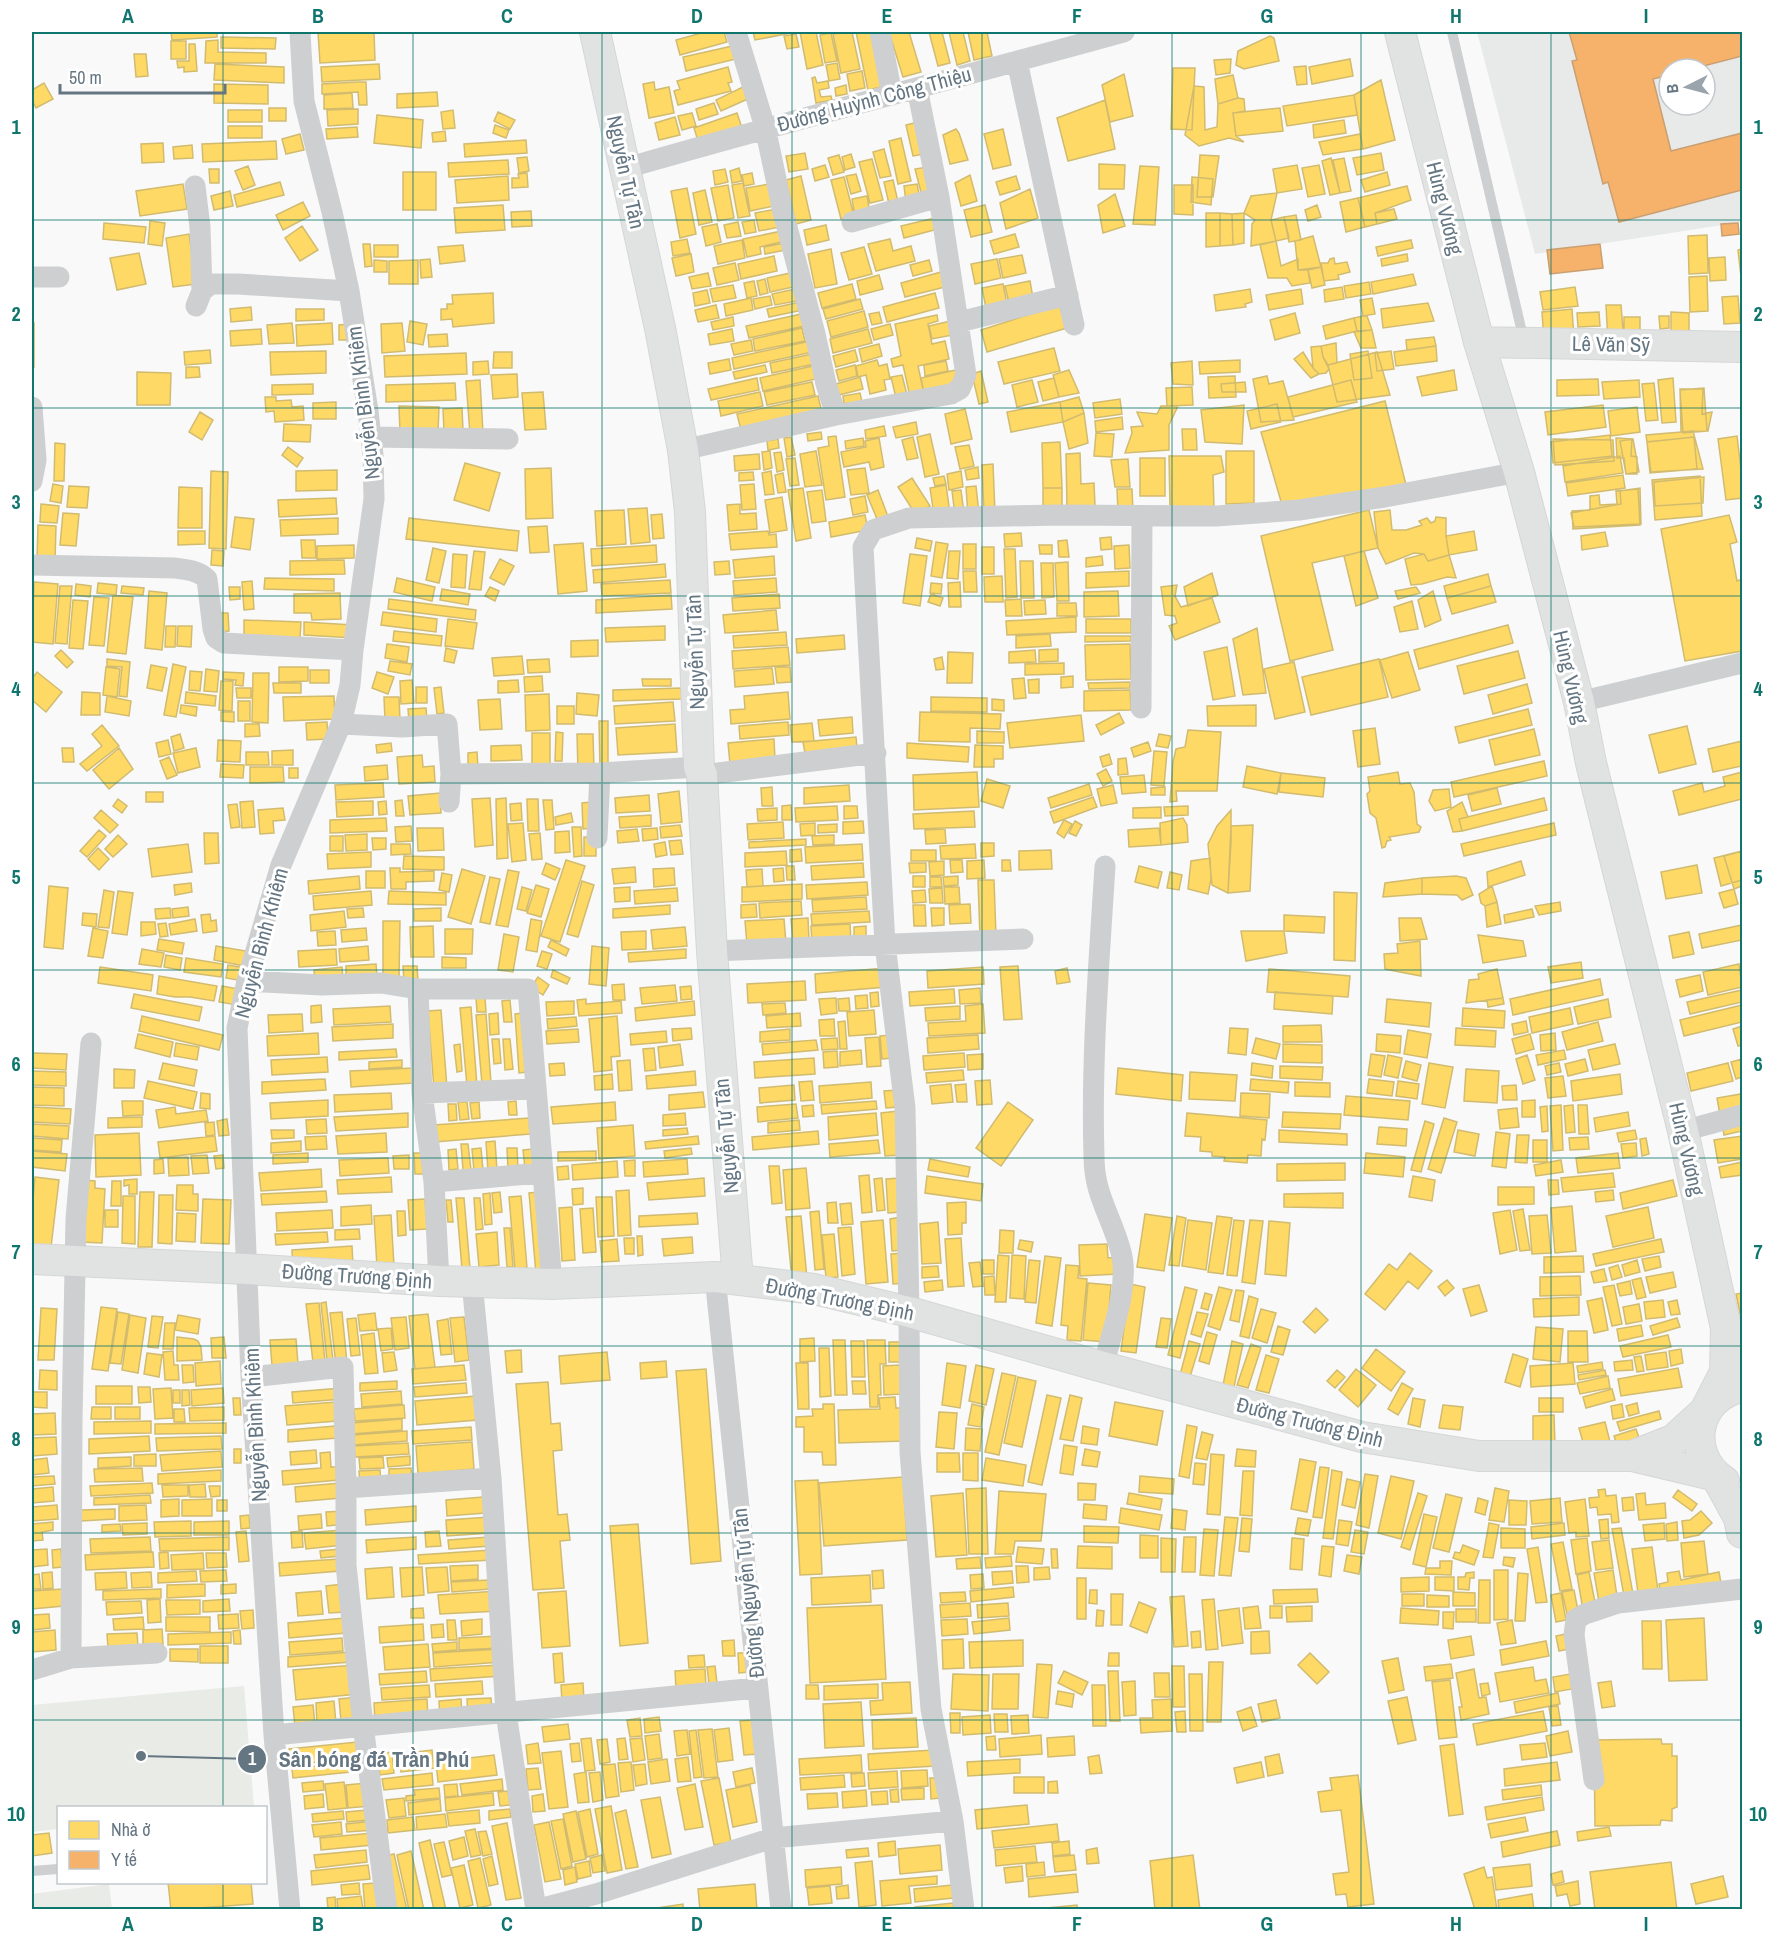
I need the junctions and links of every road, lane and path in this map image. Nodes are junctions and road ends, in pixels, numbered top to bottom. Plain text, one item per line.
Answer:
1 (300, 32) edge
2 (595, 32) edge
3 (736, 32) edge
4 (880, 32) edge
5 (1124, 32) edge
6 (1400, 32) edge
7 (1452, 32) edge
8 (1017, 61) junction
9 (917, 88) junction
10 (892, 95) junction
11 (765, 127) junction
12 (626, 168) junction
13 (195, 186) dead end
14 (939, 196) junction
15 (852, 222) dead end
16 (32, 277) edge
17 (59, 277) dead end
18 (349, 291) junction
19 (1068, 295) junction
20 (959, 322) junction
21 (1074, 325) dead end
22 (1479, 342) junction
23 (1524, 343) junction
24 (1743, 346) edge
25 (32, 407) edge
26 (836, 415) junction
27 (371, 437) junction
28 (508, 439) dead end
29 (683, 450) junction
30 (1519, 472) junction
31 (32, 481) edge
32 (1142, 517) junction
33 (32, 565) edge
34 (353, 650) junction
35 (1743, 663) edge
36 (1579, 702) junction
37 (1141, 708) dead end
38 (341, 724) junction
39 (876, 753) junction
40 (700, 771) junction
41 (600, 773) junction
42 (451, 774) junction
43 (450, 802) dead end
44 (597, 838) dead end
45 (1105, 866) dead end
46 (1023, 939) dead end
47 (885, 944) junction
48 (712, 951) junction
49 (247, 981) junction
50 (418, 988) junction
51 (91, 1043) dead end
52 (535, 1089) junction
53 (422, 1093) junction
54 (1743, 1115) edge
55 (1683, 1131) junction
56 (542, 1173) junction
57 (434, 1182) junction
58 (32, 1259) edge
59 (75, 1262) junction
60 (247, 1269) junction
61 (726, 1278) junction
62 (439, 1281) junction
63 (472, 1282) junction
64 (552, 1284) junction
65 (909, 1312) junction
66 (1734, 1338) edge
67 (1102, 1368) junction
68 (251, 1377) junction
69 (1743, 1387) edge
70 (1706, 1411) junction
71 (1632, 1456) junction
72 (491, 1478) junction
73 (1729, 1482) edge
74 (346, 1488) junction
75 (1743, 1533) edge
76 (1743, 1589) edge
77 (157, 1653) dead end
78 (71, 1658) junction
79 (32, 1670) edge
80 (757, 1688) junction
81 (506, 1713) junction
82 (363, 1725) junction
83 (274, 1735) junction
84 (1594, 1779) dead end
85 (953, 1821) junction
86 (773, 1838) junction
87 (57, 1869) edge
88 (32, 1871) edge
89 (597, 1902) edge
90 (290, 1910) edge
91 (387, 1910) edge
92 (536, 1910) edge
93 (781, 1910) edge
94 (964, 1910) edge

1 - 18 street, Nguyễn Bình Khiêm
2 - 12 street, Nguyễn Tự Tân
3 - 11 street
4 - 10 street
5 - 8 street, Đường Huỳnh Công Thiệu
6 - 22 street, Hùng Vương
7 - 23 lane
8 - 9 street, Đường Huỳnh Công Thiệu
8 - 19 street
9 - 10 street, Đường Huỳnh Công Thiệu
9 - 14 street
10 - 11 street, Đường Huỳnh Công Thiệu
11 - 12 street, Đường Huỳnh Công Thiệu
11 - 26 street
12 - 29 street, Nguyễn Tự Tân
13 - 18 street
14 - 15 street
14 - 20 street
16 - 17 street
18 - 27 street, Nguyễn Bình Khiêm
19 - 20 street
19 - 21 street
20 - 26 street
22 - 23 street, Lê Văn Sỹ
22 - 30 street, Hùng Vương
23 - 24 street, Lê Văn Sỹ
25 - 31 street
26 - 29 street
27 - 28 street
27 - 34 street, Nguyễn Bình Khiêm
29 - 40 street, Nguyễn Tự Tân
30 - 32 street
30 - 36 street, Hùng Vương
32 - 37 street
32 - 39 street
33 - 34 street
34 - 38 street, Nguyễn Bình Khiêm
35 - 36 street
36 - 55 street, Hùng Vương
38 - 42 street
38 - 49 street, Nguyễn Bình Khiêm
39 - 40 street
39 - 47 street
40 - 41 street
40 - 48 street, Nguyễn Tự Tân
41 - 42 street
41 - 44 street
42 - 43 street
45 - 67 street
46 - 47 street
47 - 48 street
47 - 65 street
48 - 61 street, Nguyễn Tự Tân
49 - 50 street
49 - 60 street, Nguyễn Bình Khiêm
50 - 52 street
50 - 53 street
51 - 59 street
52 - 53 street
52 - 56 street
53 - 57 street
54 - 55 street
55 - 66 street, Hùng Vương
56 - 57 street
56 - 64 street
57 - 62 street
58 - 59 street, Đường Trương Định
59 - 60 street, Đường Trương Định
59 - 78 street
60 - 62 street, Đường Trương Định
60 - 68 street, Nguyễn Bình Khiêm
61 - 64 street, Đường Trương Định
61 - 65 street, Đường Trương Định
61 - 80 street, Đường Nguyễn Tự Tân
62 - 63 street, Đường Trương Định
63 - 64 street, Đường Trương Định
63 - 72 street
65 - 67 street, Đường Trương Định
65 - 85 street
66 - 70 street, Hùng Vương
67 - 71 street, Đường Trương Định
68 - 74 street
68 - 83 street, Nguyễn Bình Khiêm
69 - 70 street, Đường Trương Định
70 - 71 street, Đường Trương Định
70 - 73 street
71 - 73 street, Đường Trương Định
72 - 74 street
72 - 81 street
73 - 75 street
74 - 82 street
76 - 84 street
77 - 78 street
78 - 79 street
80 - 81 street
80 - 86 street, Đường Nguyễn Tự Tân
81 - 82 street
81 - 92 street
82 - 83 street
82 - 91 street
83 - 90 street, Nguyễn Bình Khiêm
85 - 86 street
85 - 94 street
86 - 89 street
86 - 93 street, Đường Nguyễn Tự Tân
87 - 88 lane
89 - 92 street

